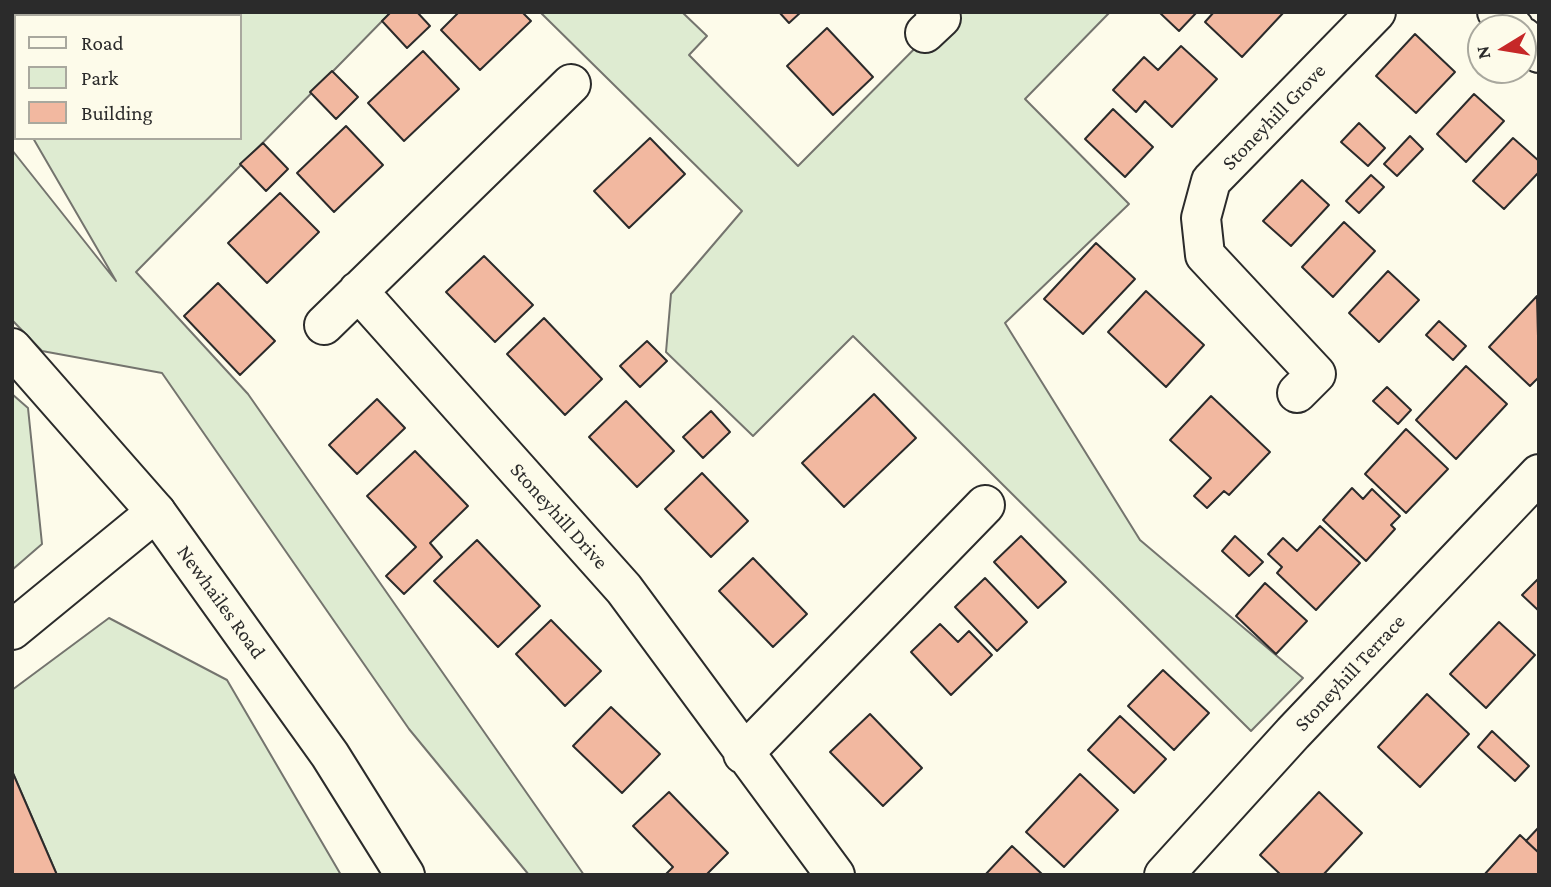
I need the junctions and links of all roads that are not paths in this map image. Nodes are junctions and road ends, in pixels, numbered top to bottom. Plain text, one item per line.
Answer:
1 (1376, 12) edge
2 (571, 84) dead end
3 (358, 291) junction
4 (324, 325) dead end
5 (12, 348) edge
6 (1297, 394) dead end
7 (1539, 474) edge
8 (985, 505) dead end
9 (156, 512) junction
10 (12, 630) edge
11 (744, 754) junction
12 (405, 875) edge
13 (835, 875) edge
14 (1164, 875) edge

1 - 6 street, Stoneyhill Grove
2 - 3 street
3 - 4 street
3 - 11 street, Stoneyhill Drive
5 - 9 street, Newhailes Road
7 - 14 street, Stoneyhill Terrace
8 - 11 street
9 - 10 street
9 - 12 street, Newhailes Road
11 - 13 street, Stoneyhill Drive

